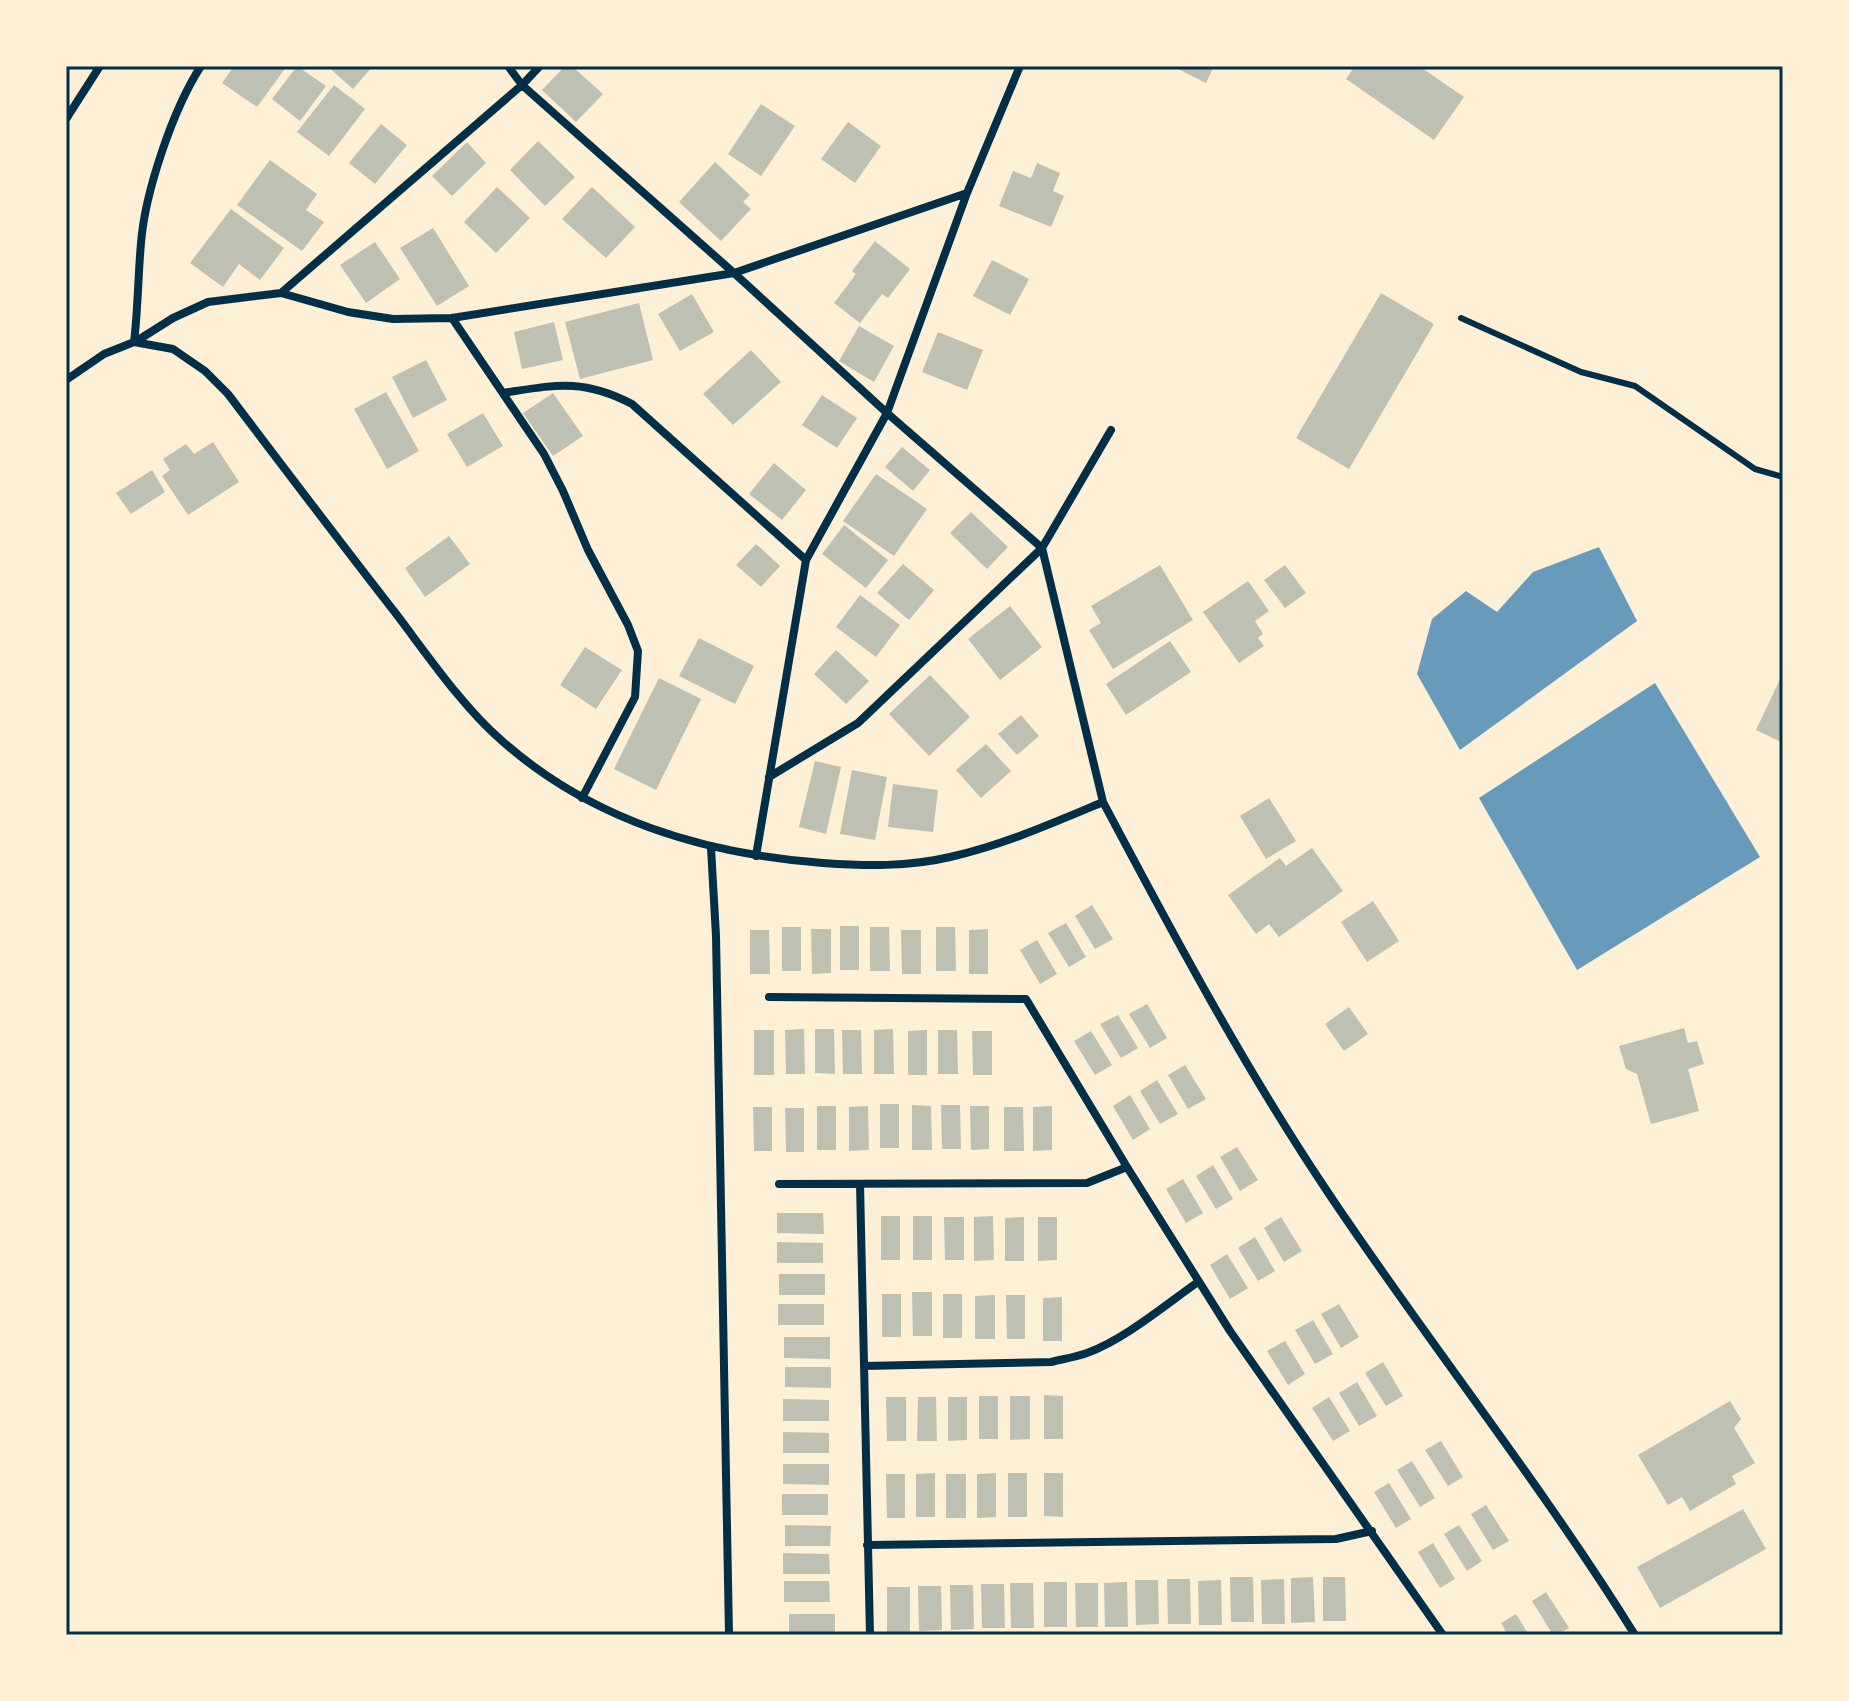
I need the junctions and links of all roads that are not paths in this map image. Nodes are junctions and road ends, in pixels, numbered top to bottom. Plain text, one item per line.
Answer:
1 (100, 66) edge
2 (201, 66) edge
3 (508, 66) edge
4 (540, 66) edge
5 (1020, 66) edge
6 (522, 85) junction
7 (66, 119) edge
8 (967, 193) junction
9 (734, 273) junction
10 (281, 293) junction
11 (452, 318) junction
12 (1461, 318) dead end
13 (134, 342) junction
14 (66, 380) edge
15 (503, 393) junction
16 (887, 413) junction
17 (1111, 430) dead end
18 (1783, 477) edge
19 (1042, 548) junction
20 (806, 560) junction
21 (769, 777) junction
22 (582, 798) junction
23 (1103, 802) junction
24 (711, 848) junction
25 (756, 856) junction
26 (769, 997) dead end
27 (1127, 1167) junction
28 (779, 1184) dead end
29 (860, 1184) junction
30 (1198, 1282) junction
31 (864, 1366) junction
32 (1372, 1531) junction
33 (867, 1545) junction
34 (729, 1635) edge
35 (870, 1635) edge
36 (1443, 1635) edge
37 (1635, 1635) edge

1 - 7 street
2 - 13 street
3 - 6 street
4 - 6 street
5 - 8 street
6 - 9 street
6 - 10 street
8 - 9 street
8 - 16 street
9 - 11 street
9 - 16 street
10 - 11 street
10 - 13 street
11 - 15 street
12 - 18 lane
13 - 14 street
13 - 22 street
15 - 20 street
15 - 22 street
16 - 19 street
16 - 20 street
17 - 19 street
19 - 21 street
19 - 23 street
20 - 21 street
21 - 25 street
22 - 24 street
23 - 25 street
23 - 37 street
24 - 25 street
24 - 34 street
26 - 27 street
27 - 29 street
27 - 30 street
28 - 29 street
29 - 31 street
30 - 31 street
30 - 32 street
31 - 33 street
32 - 33 street
32 - 36 street
33 - 35 street

